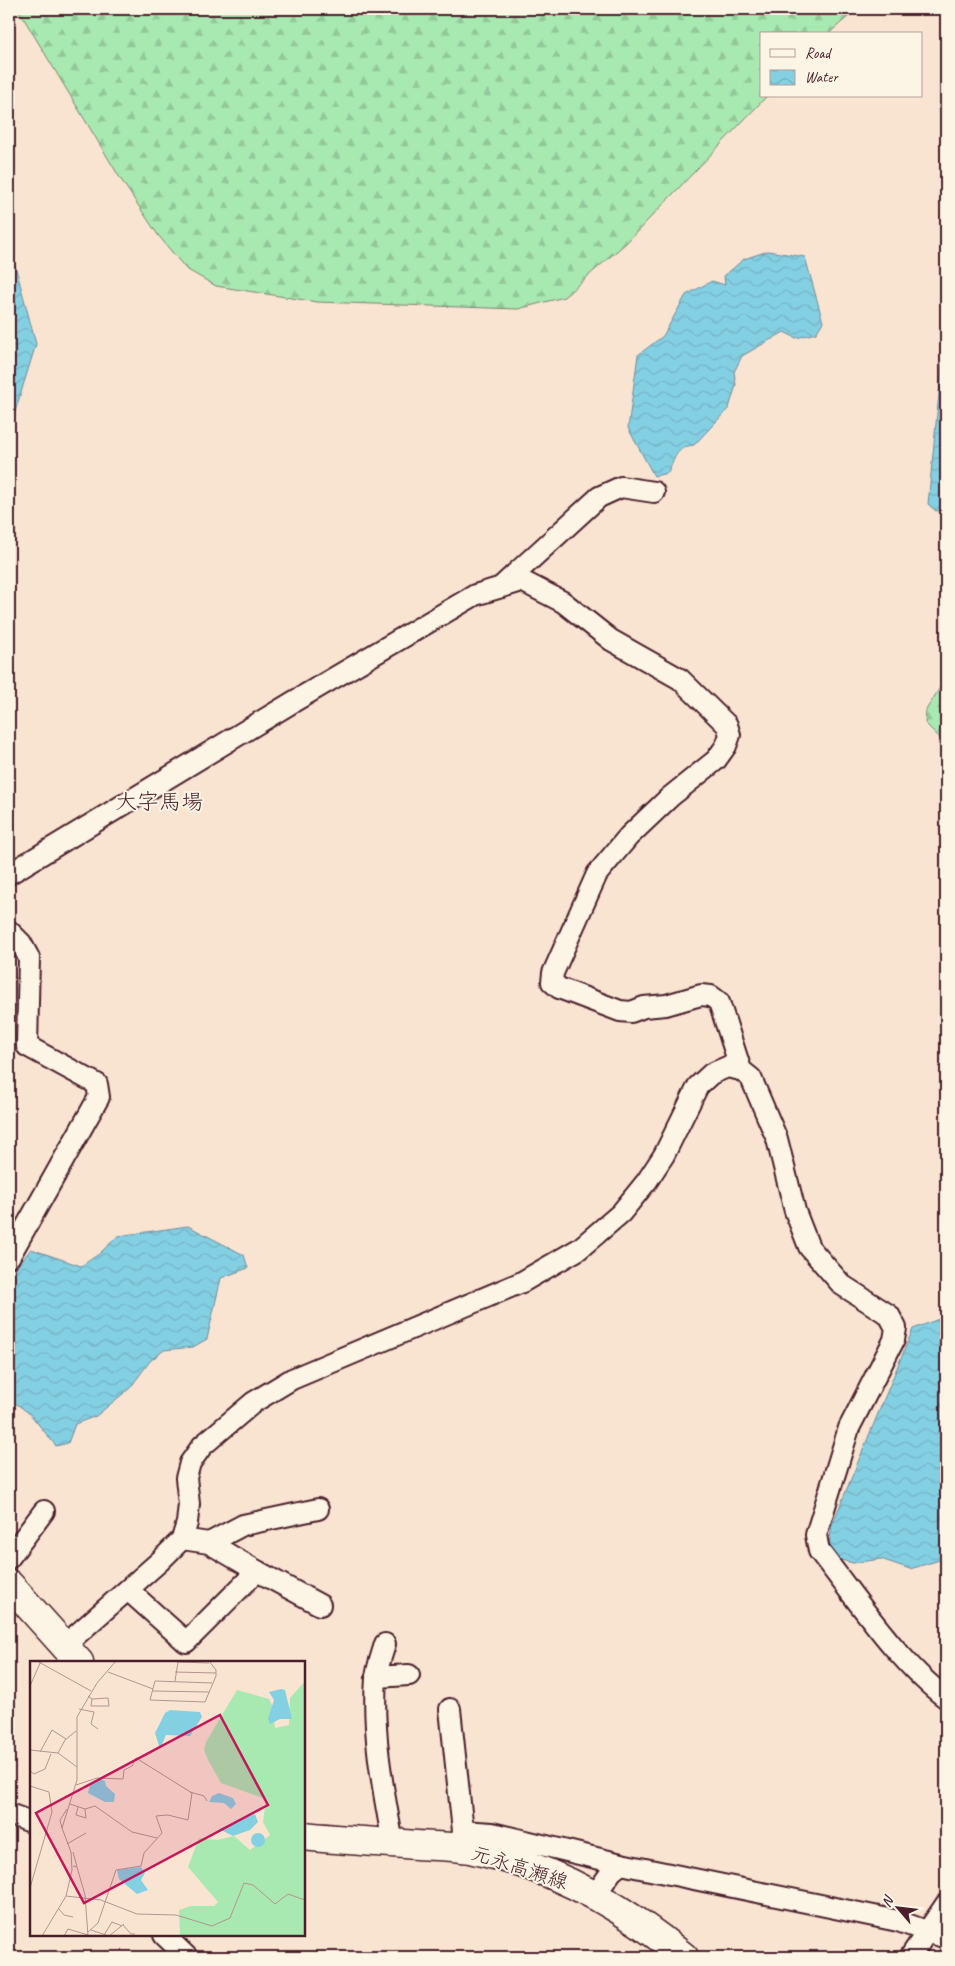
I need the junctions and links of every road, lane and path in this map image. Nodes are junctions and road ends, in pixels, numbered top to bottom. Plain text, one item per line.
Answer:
1 (654, 492) dead end
2 (500, 588) junction
3 (9, 874) edge
4 (9, 931) edge
5 (742, 1070) junction
6 (9, 1257) edge
7 (318, 1509) dead end
8 (44, 1511) dead end
9 (182, 1538) junction
10 (209, 1543) junction
11 (9, 1558) edge
12 (257, 1571) junction
13 (9, 1584) edge
14 (128, 1590) junction
15 (320, 1605) dead end
16 (385, 1644) dead end
17 (72, 1654) edge
18 (409, 1675) dead end
19 (376, 1677) junction
20 (946, 1698) edge
21 (450, 1709) dead end
22 (9, 1814) edge
23 (30, 1822) edge
24 (305, 1836) edge
25 (461, 1840) junction
26 (393, 1843) junction
27 (621, 1864) junction
28 (595, 1895) junction
29 (946, 1904) edge
30 (937, 1935) edge
31 (165, 1936) edge
32 (187, 1957) edge
33 (684, 1957) edge
34 (910, 1957) edge

1 - 2 street
2 - 3 street
2 - 5 street
4 - 6 street
5 - 9 street
5 - 20 street
7 - 10 street
8 - 11 street
9 - 10 street
9 - 14 street
10 - 12 street
12 - 14 street
12 - 15 street
13 - 17 main road
14 - 17 street
16 - 19 street
18 - 19 street
19 - 26 street
21 - 25 street
22 - 23 street
24 - 26 main road, 元永高瀬線
25 - 26 main road, 元永高瀬線
25 - 27 street
25 - 28 main road, 元永高瀬線
27 - 28 street
27 - 30 street
28 - 33 main road, 元永高瀬線
29 - 30 street
30 - 34 street
31 - 32 street

